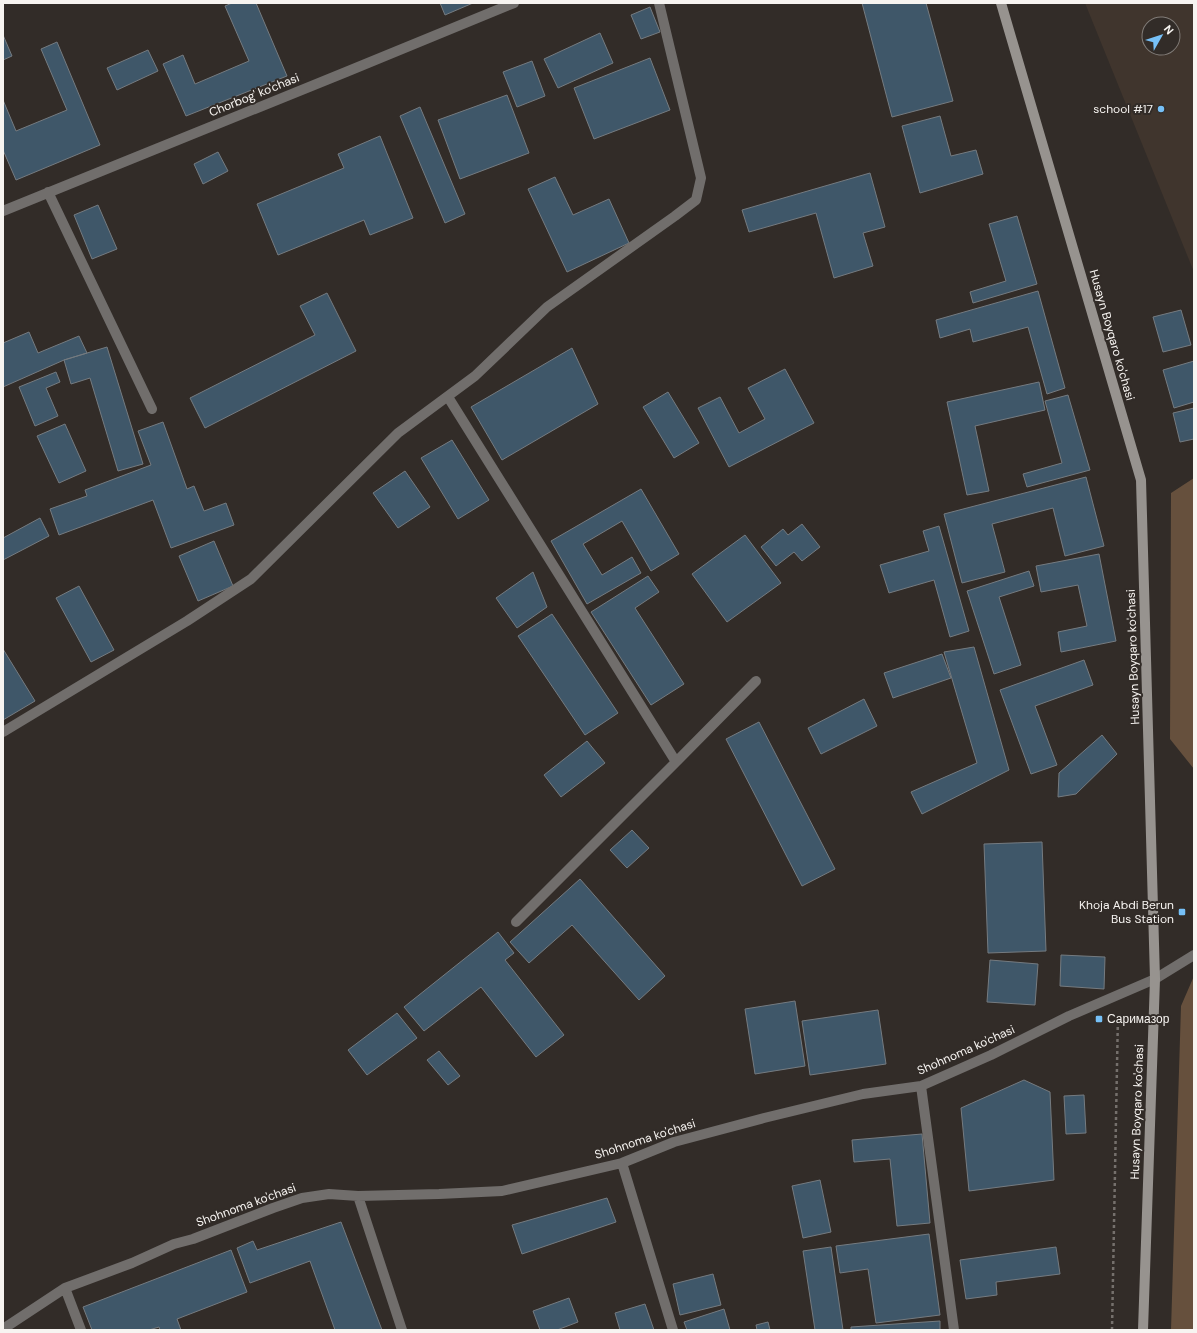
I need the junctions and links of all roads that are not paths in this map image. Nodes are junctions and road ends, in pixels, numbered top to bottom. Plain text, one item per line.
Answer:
1 (514, 3) edge
2 (659, 3) edge
3 (1001, 3) edge
4 (48, 192) junction
5 (4, 208) edge
6 (448, 397) junction
7 (152, 409) dead end
8 (756, 681) dead end
9 (3, 732) edge
10 (676, 762) junction
11 (516, 922) dead end
12 (1194, 955) edge
13 (1155, 979) junction
14 (921, 1086) junction
15 (622, 1163) junction
16 (358, 1196) junction
17 (65, 1288) junction
18 (3, 1328) edge
19 (81, 1330) edge
20 (402, 1330) edge
21 (672, 1330) edge
22 (954, 1330) edge
23 (1143, 1330) edge

1 - 4 street, Сhorbog' ko'chasi
2 - 6 street
3 - 13 main road, Husayn Boyqaro ko'chasi
4 - 5 street, Сhorbog' ko'chasi
4 - 7 street
6 - 9 street
6 - 10 street
8 - 10 street
10 - 11 street
12 - 13 street, Shohnoma ko'chasi
13 - 14 street, Shohnoma ko'chasi
13 - 23 main road, Husayn Boyqaro ko'chasi
14 - 15 street, Shohnoma ko'chasi
14 - 22 street
15 - 16 street, Shohnoma ko'chasi
15 - 21 street
16 - 17 street, Shohnoma ko'chasi
16 - 20 street
17 - 18 street, Shohnoma ko'chasi
17 - 19 street

